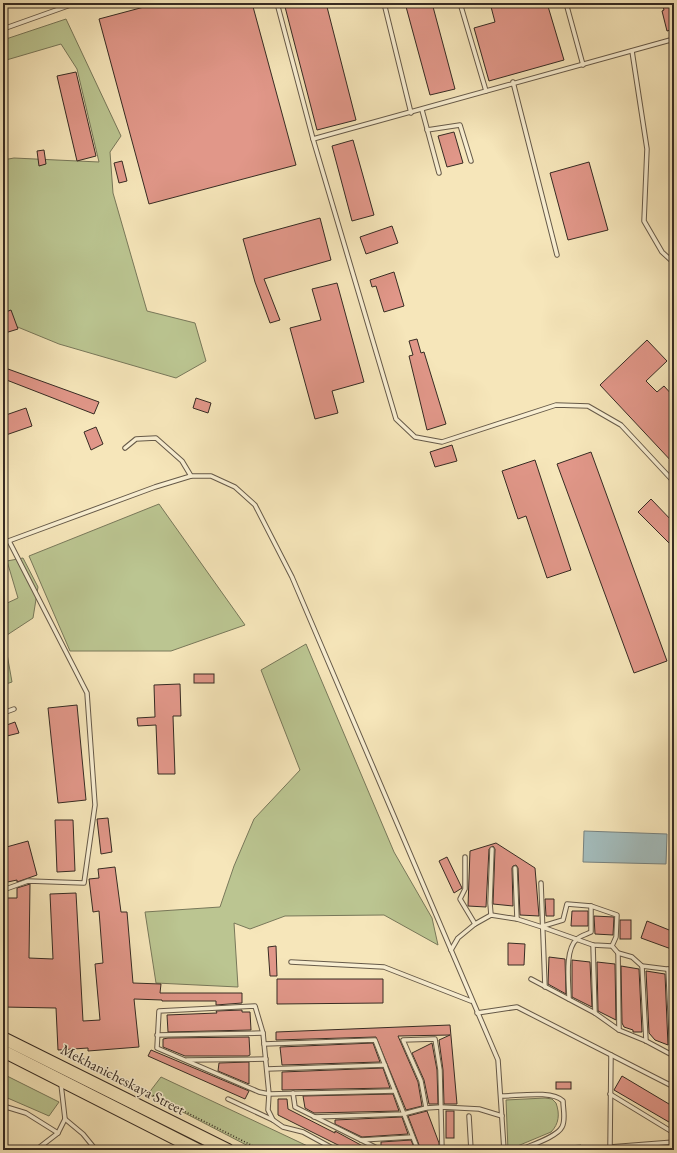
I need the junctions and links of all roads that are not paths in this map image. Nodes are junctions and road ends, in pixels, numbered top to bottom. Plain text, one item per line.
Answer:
1 (76, 3) edge
2 (277, 3) edge
3 (384, 3) edge
4 (460, 3) edge
5 (566, 3) edge
6 (3, 29) edge
7 (674, 39) edge
8 (632, 51) junction
9 (583, 65) junction
10 (513, 82) junction
11 (486, 91) junction
12 (422, 110) junction
13 (411, 112) junction
14 (427, 130) junction
15 (313, 139) junction
16 (470, 161) dead end
17 (439, 173) dead end
18 (557, 254) dead end
19 (674, 263) edge
20 (125, 448) dead end
21 (191, 476) junction
22 (674, 482) edge
23 (9, 541) junction
24 (3, 543) edge
25 (674, 620) edge
26 (674, 633) edge
27 (14, 708) dead end
28 (3, 712) edge
29 (492, 849) dead end
30 (465, 857) dead end
31 (515, 868) dead end
32 (541, 883) dead end
33 (3, 890) edge
34 (591, 906) junction
35 (491, 915) junction
36 (517, 920) junction
37 (475, 924) junction
38 (542, 927) junction
39 (577, 939) junction
40 (593, 945) junction
41 (612, 946) junction
42 (451, 950) junction
43 (618, 953) junction
44 (291, 962) dead end
45 (642, 966) junction
46 (668, 969) junction
47 (674, 970) edge
48 (531, 979) dead end
49 (545, 987) junction
50 (569, 999) junction
51 (471, 1001) junction
52 (477, 1013) junction
53 (594, 1013) junction
54 (619, 1030) junction
55 (262, 1033) junction
56 (157, 1035) junction
57 (3, 1038) edge
58 (646, 1041) junction
59 (264, 1044) junction
60 (3, 1051) edge
61 (611, 1055) junction
62 (673, 1056) edge
63 (266, 1059) junction
64 (186, 1060) junction
65 (385, 1064) junction
66 (267, 1069) junction
67 (61, 1080) junction
68 (674, 1087) edge
69 (395, 1090) junction
70 (293, 1093) junction
71 (269, 1094) junction
72 (610, 1094) junction
73 (502, 1096) junction
74 (228, 1099) dead end
75 (3, 1106) edge
76 (441, 1107) junction
77 (426, 1108) junction
78 (403, 1114) junction
79 (469, 1116) dead end
80 (502, 1116) junction
81 (314, 1117) junction
82 (65, 1119) junction
83 (273, 1120) junction
84 (58, 1133) junction
85 (674, 1133) edge
86 (412, 1137) junction
87 (360, 1140) junction
88 (674, 1142) edge
89 (36, 1150) edge
90 (96, 1150) edge
91 (198, 1150) edge
92 (228, 1150) edge
93 (336, 1150) edge
94 (381, 1150) edge
95 (418, 1150) edge
96 (442, 1150) edge
97 (471, 1150) edge
98 (504, 1150) edge
99 (520, 1150) edge

1 - 6 lane
2 - 15 lane
3 - 13 lane
4 - 11 lane
5 - 9 lane
7 - 8 lane
8 - 9 lane
8 - 19 lane
9 - 10 lane
10 - 11 lane
10 - 18 lane
11 - 12 lane
12 - 13 lane
12 - 14 lane
13 - 15 lane
14 - 16 lane
14 - 17 lane
15 - 22 lane
20 - 21 lane
21 - 23 lane
21 - 42 lane
23 - 24 lane
23 - 33 lane
25 - 26 lane
27 - 28 lane
29 - 35 lane
30 - 37 lane
31 - 36 lane
32 - 38 lane
34 - 38 lane
34 - 39 lane
34 - 41 lane
35 - 36 lane
35 - 37 lane
36 - 38 lane
37 - 42 lane
38 - 39 lane
38 - 49 lane
39 - 40 lane
39 - 50 lane
40 - 41 lane
40 - 53 lane
41 - 43 lane
42 - 51 lane
43 - 45 lane
43 - 54 lane
44 - 51 lane
45 - 46 lane
45 - 58 lane
46 - 47 lane
46 - 62 lane
48 - 49 lane
49 - 50 lane
50 - 53 lane
51 - 52 lane
52 - 61 lane
52 - 73 lane
53 - 54 lane
54 - 58 lane
55 - 56 lane
55 - 56 lane
55 - 59 lane
56 - 64 lane
57 - 92 main road, Mekhanicheskaya Street
58 - 62 lane
59 - 63 lane
59 - 65 lane
60 - 67 main road, Mekhanicheskaya Street
61 - 68 lane
61 - 72 lane
63 - 64 lane
63 - 66 lane
64 - 71 lane
65 - 66 lane
65 - 69 lane
66 - 71 lane
67 - 82 lane
67 - 91 main road, Mekhanicheskaya Street
69 - 70 lane
69 - 78 lane
70 - 71 lane
70 - 81 lane
71 - 83 lane
72 - 85 lane
72 - 88 lane
73 - 80 lane
73 - 99 lane
74 - 83 lane
75 - 84 lane
76 - 77 lane
76 - 77 lane
76 - 80 lane
76 - 96 lane
77 - 78 lane
78 - 81 lane
78 - 86 lane
79 - 97 lane
80 - 98 lane
81 - 87 lane
82 - 84 lane
82 - 90 lane
83 - 93 lane
84 - 89 lane
86 - 87 lane
86 - 95 lane
87 - 94 lane

